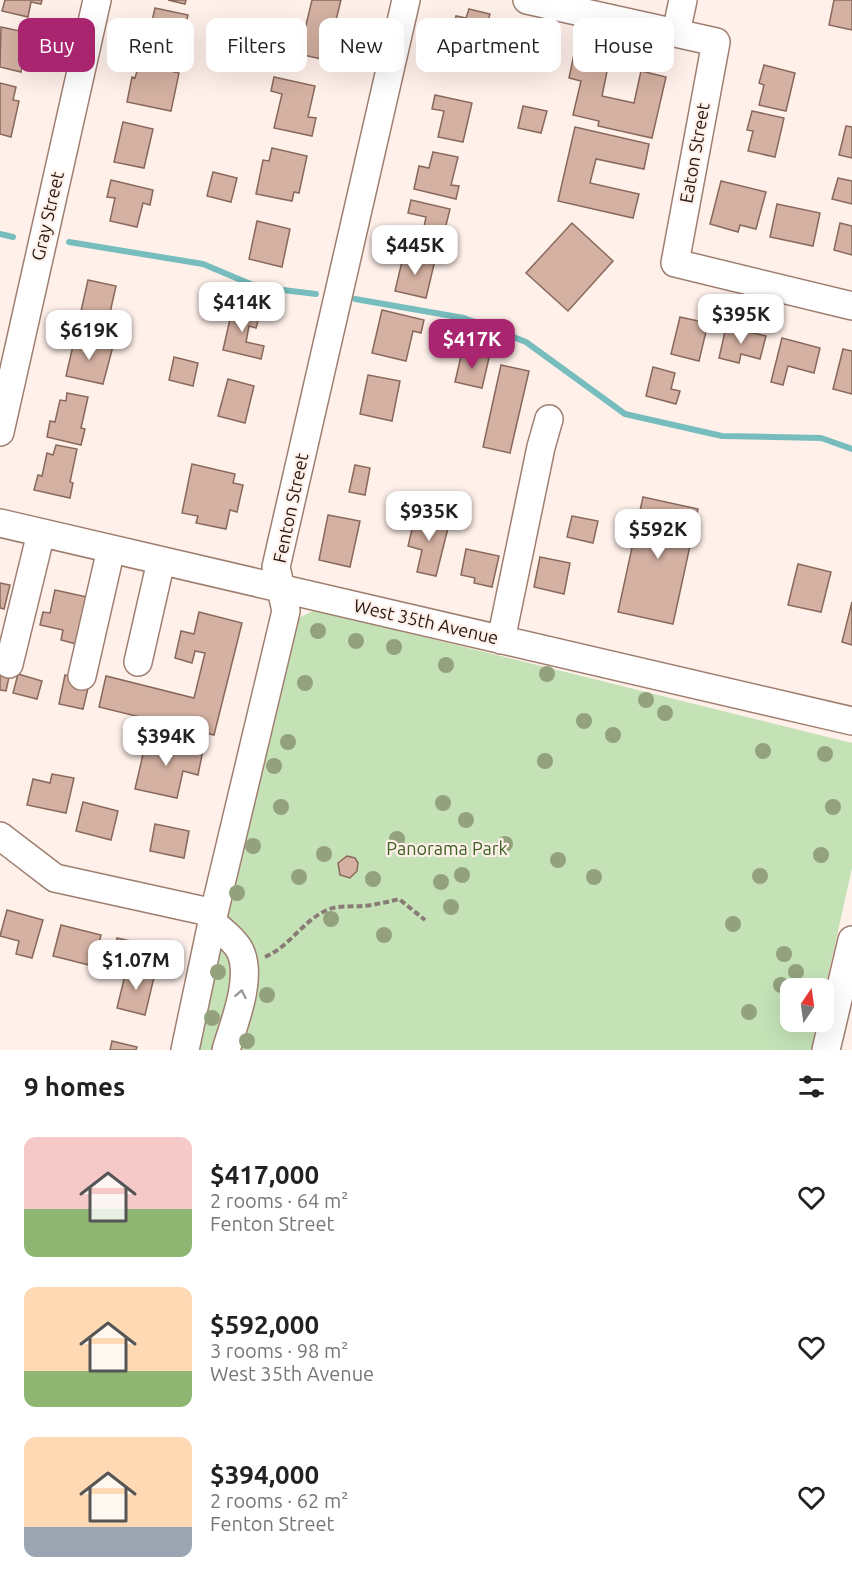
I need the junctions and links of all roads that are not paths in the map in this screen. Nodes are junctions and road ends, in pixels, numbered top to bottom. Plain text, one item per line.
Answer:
1 (97, 0) edge
2 (406, 0) edge
3 (530, 0) edge
4 (683, 0) edge
5 (676, 33) junction
6 (852, 306) edge
7 (549, 419) dead end
8 (0, 432) edge
9 (0, 524) edge
10 (41, 533) junction
11 (111, 549) junction
12 (161, 561) junction
13 (282, 589) junction
14 (501, 640) junction
15 (138, 662) dead end
16 (9, 664) dead end
17 (82, 676) dead end
18 (852, 721) edge
19 (0, 836) edge
20 (213, 917) junction
21 (852, 940) edge
22 (185, 1050) edge
23 (226, 1050) edge
24 (826, 1050) edge

1 - 8 street, Gray Street
2 - 13 street, Fenton Street
3 - 5 street
4 - 5 street
5 - 6 street, Eaton Street
7 - 14 street
9 - 10 street, West 35th Avenue
10 - 11 street, West 35th Avenue
10 - 16 street
11 - 12 street, West 35th Avenue
11 - 17 street
12 - 13 street, West 35th Avenue
12 - 15 street
13 - 14 street, West 35th Avenue
13 - 20 street, Fenton Street
14 - 18 street, West 35th Avenue
19 - 20 street
20 - 22 street, Fenton Street
23 -> 20 street
21 - 24 street

